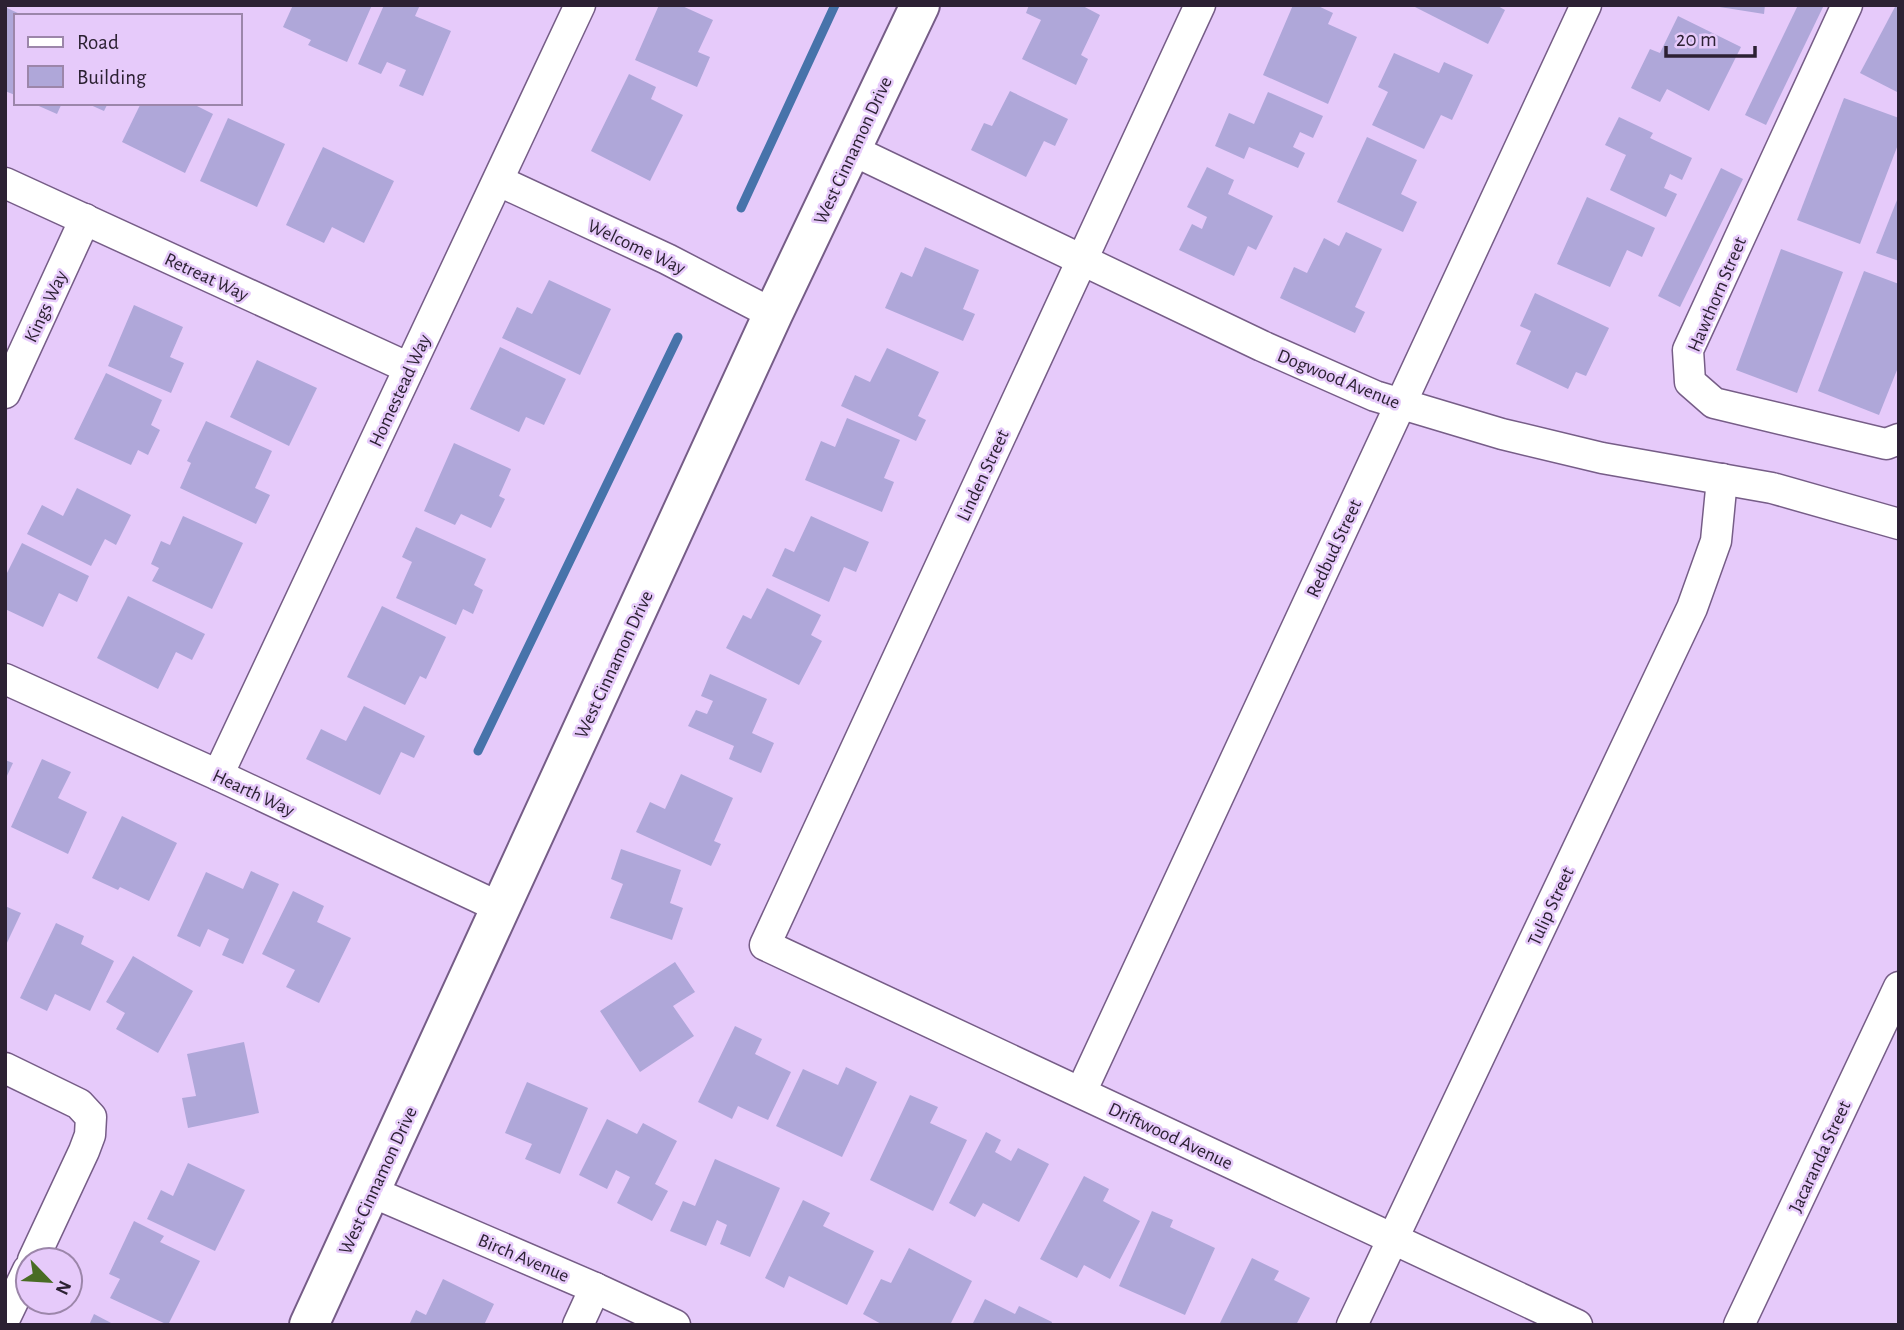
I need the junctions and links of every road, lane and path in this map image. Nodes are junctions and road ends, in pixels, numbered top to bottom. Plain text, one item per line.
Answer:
1 (580, 5) edge
2 (920, 5) edge
3 (1200, 5) edge
4 (1586, 5) edge
5 (1847, 5) edge
6 (852, 150) junction
7 (499, 181) junction
8 (5, 183) edge
9 (85, 219) junction
10 (1082, 260) junction
11 (773, 314) junction
12 (410, 368) junction
13 (5, 393) edge
14 (1400, 404) junction
15 (1899, 439) edge
16 (1722, 479) junction
17 (1899, 524) edge
18 (5, 680) edge
19 (219, 775) junction
20 (501, 908) junction
21 (765, 945) joint
22 (1899, 987) edge
23 (5, 1068) edge
24 (1081, 1092) junction
25 (372, 1192) junction
26 (1392, 1240) junction
27 (40, 1246) edge
28 (595, 1288) junction
29 (14, 1299) edge
30 (5, 1318) edge
31 (309, 1325) edge
32 (578, 1325) edge
33 (675, 1325) edge
34 (1352, 1325) edge
35 (1577, 1325) edge
36 (1740, 1325) edge

1 - 7 street, Homestead Way
2 - 6 main road, West Cinnamon Drive
3 - 10 street, Linden Street
4 - 14 street, Redbud Street
5 - 15 street, Hawthorn Street
6 - 10 street, Dogwood Avenue
6 - 11 main road, West Cinnamon Drive
7 - 11 street, Welcome Way
7 - 12 street, Homestead Way
8 - 9 street, Retreat Way
9 - 12 street, Retreat Way
9 - 13 street, Kings Way
10 - 14 street, Dogwood Avenue
10 - 21 street, Linden Street
11 - 20 main road, West Cinnamon Drive
12 - 19 street, Homestead Way
14 - 16 street, Dogwood Avenue
14 - 24 street, Redbud Street
16 - 17 street, Dogwood Avenue
16 - 26 street, Tulip Street
18 - 19 street, Hearth Way
19 - 20 street, Hearth Way
20 - 25 main road, West Cinnamon Drive
21 - 24 street, Driftwood Avenue
22 - 36 street, Jacaranda Street
23 - 27 street
24 - 26 street, Driftwood Avenue
25 - 28 street, Birch Avenue
25 - 31 main road, West Cinnamon Drive
26 - 34 street, Tulip Street
26 - 35 street, Driftwood Avenue
28 - 32 street
28 - 33 street, Birch Avenue
29 - 30 street

